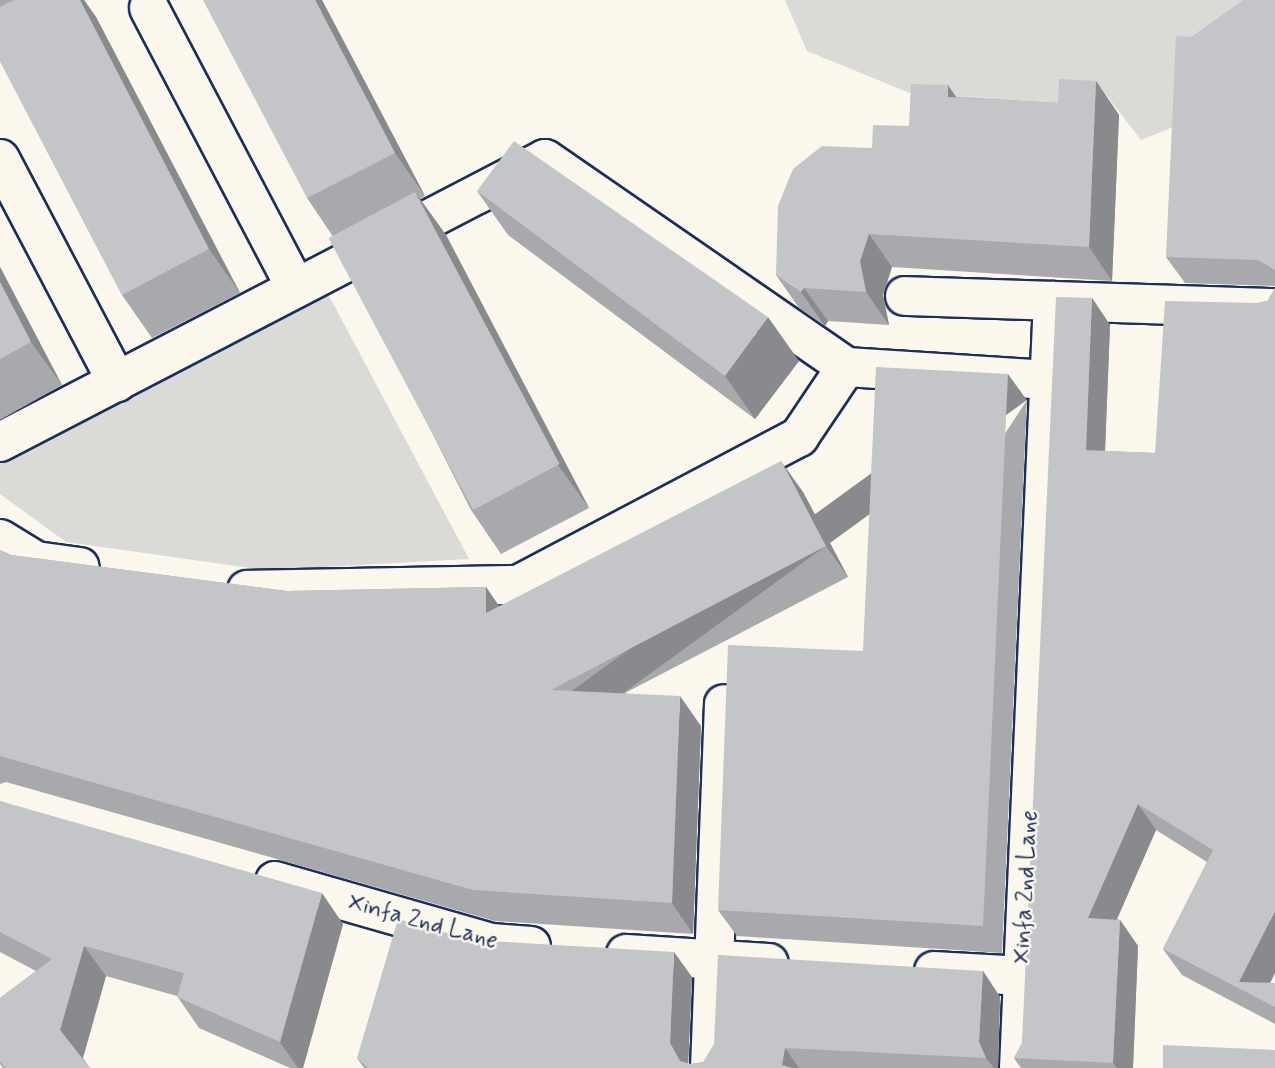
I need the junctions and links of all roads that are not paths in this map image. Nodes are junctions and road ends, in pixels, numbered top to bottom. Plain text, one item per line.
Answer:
1 (149, 8) dead end
2 (0, 159) edge
3 (296, 288) junction
4 (905, 296) dead end
5 (1053, 301) junction
6 (1275, 308) edge
7 (846, 367) junction
8 (1049, 380) junction
9 (117, 382) junction
10 (0, 442) edge
11 (0, 539) edge
12 (117, 572) edge
13 (212, 585) edge
14 (724, 704) edge
15 (239, 871) edge
16 (714, 960) junction
17 (808, 965) edge
18 (902, 970) edge
19 (1023, 976) junction
20 (710, 1068) edge
21 (1018, 1068) edge

1 - 3 street
2 - 9 street
3 - 7 street
3 - 9 street
4 - 5 street
5 - 6 street
5 - 8 street, Xinfa 2nd Lane
7 - 8 street
7 - 13 street
8 - 19 street, Xinfa 2nd Lane
9 - 10 street
11 - 12 street
14 - 16 street
15 - 16 street, Xinfa 2nd Lane
16 - 17 street, Xinfa 2nd Lane
16 - 20 street
18 - 19 street, Xinfa 2nd Lane
19 - 21 street

